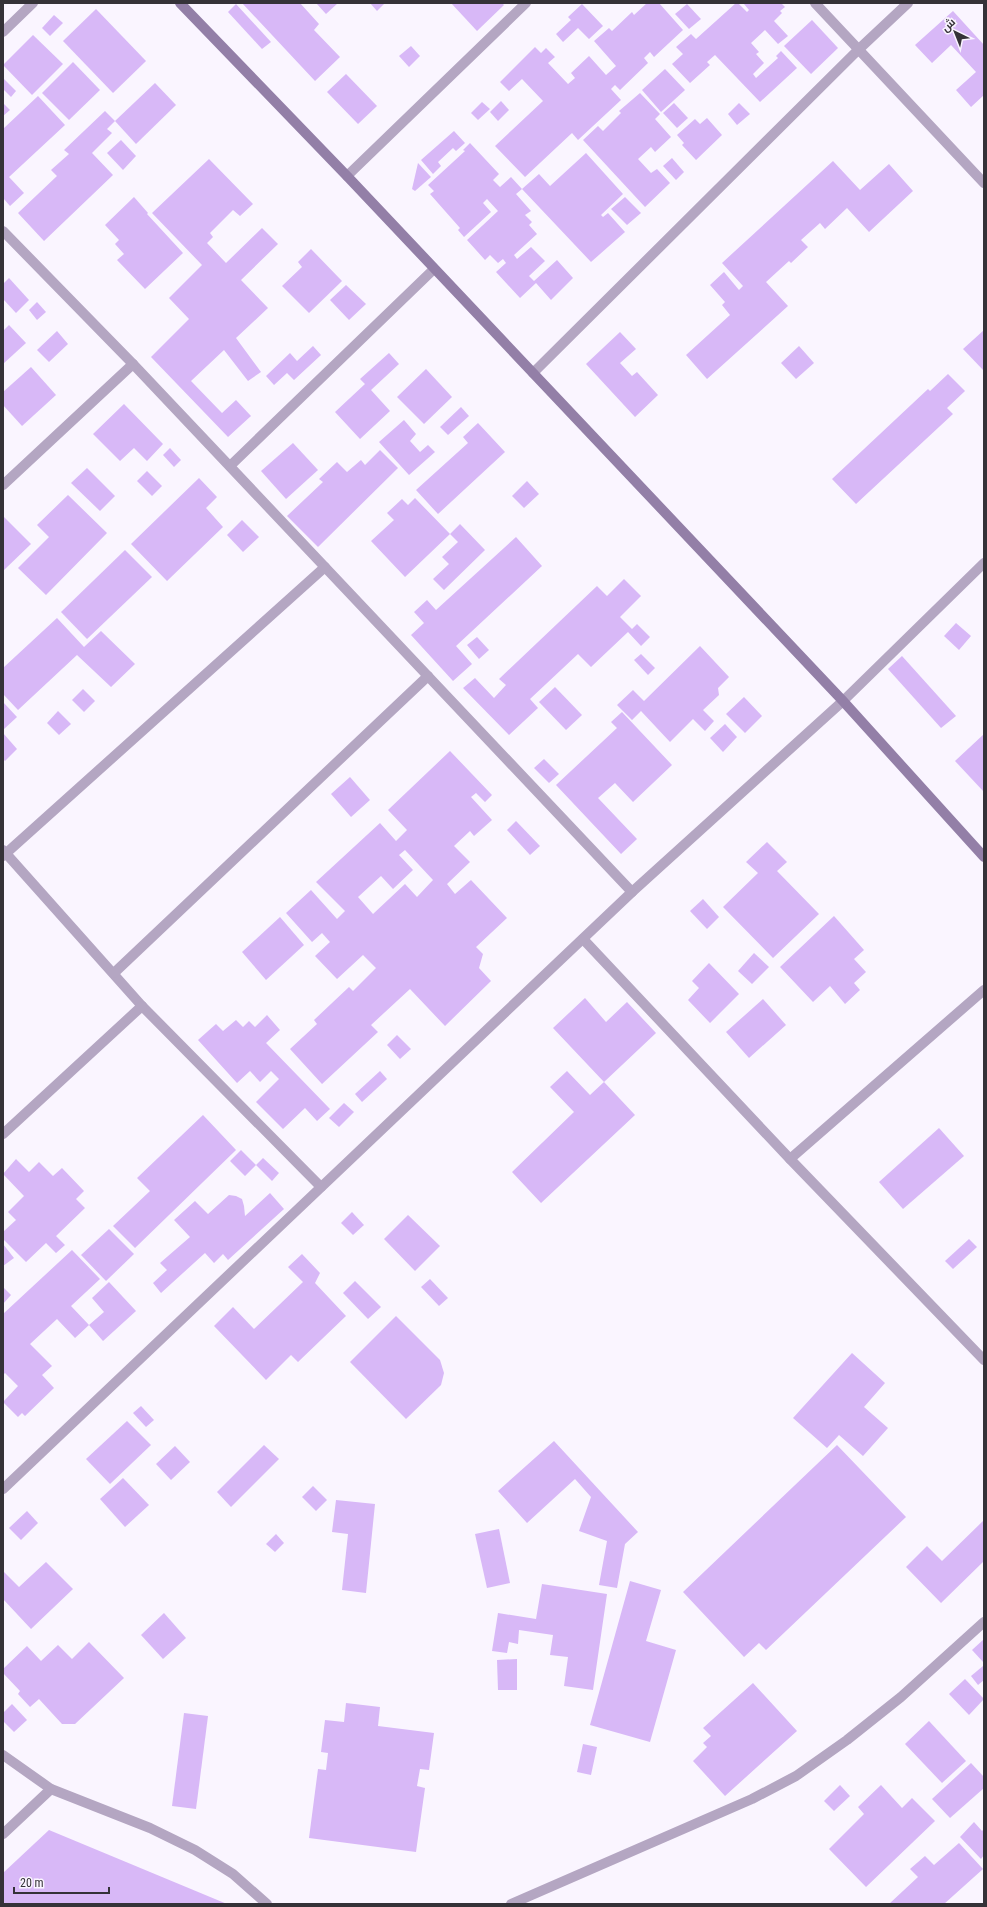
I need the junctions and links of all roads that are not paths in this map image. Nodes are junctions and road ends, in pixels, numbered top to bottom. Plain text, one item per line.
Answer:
1 (33, 3) edge
2 (180, 3) edge
3 (526, 3) edge
4 (814, 3) edge
5 (908, 3) edge
6 (3, 32) edge
7 (858, 50) junction
8 (347, 176) junction
9 (984, 183) edge
10 (3, 231) edge
11 (434, 269) junction
12 (133, 364) junction
13 (533, 373) junction
14 (230, 466) junction
15 (3, 485) edge
16 (984, 563) edge
17 (325, 567) junction
18 (428, 676) junction
19 (844, 701) junction
20 (4, 853) edge
21 (984, 857) edge
22 (632, 892) junction
23 (583, 939) junction
24 (114, 974) junction
25 (984, 990) edge
26 (142, 1006) junction
27 (3, 1134) edge
28 (790, 1159) junction
29 (321, 1186) junction
30 (984, 1360) edge
31 (3, 1489) edge
32 (984, 1622) edge
33 (3, 1755) edge
34 (51, 1789) junction
35 (3, 1834) edge
36 (268, 1904) edge
37 (511, 1904) edge

1 - 6 street
2 - 8 street
3 - 8 street
4 - 7 street
5 - 7 street
7 - 9 street
7 - 13 street
8 - 11 street
10 - 12 street
11 - 13 street
11 - 14 street
12 - 14 street
12 - 15 street
13 - 19 street
14 - 17 street
16 - 19 street
17 - 18 street
17 - 20 street
18 - 22 street
18 - 24 street
19 - 21 street
19 - 22 street
20 - 24 street
22 - 23 street
23 - 28 street
23 - 29 street
24 - 26 street
25 - 28 street
26 - 27 street
26 - 29 street
28 - 30 street
29 - 31 street
32 - 37 street
33 - 34 street
34 - 35 street
34 - 36 street

